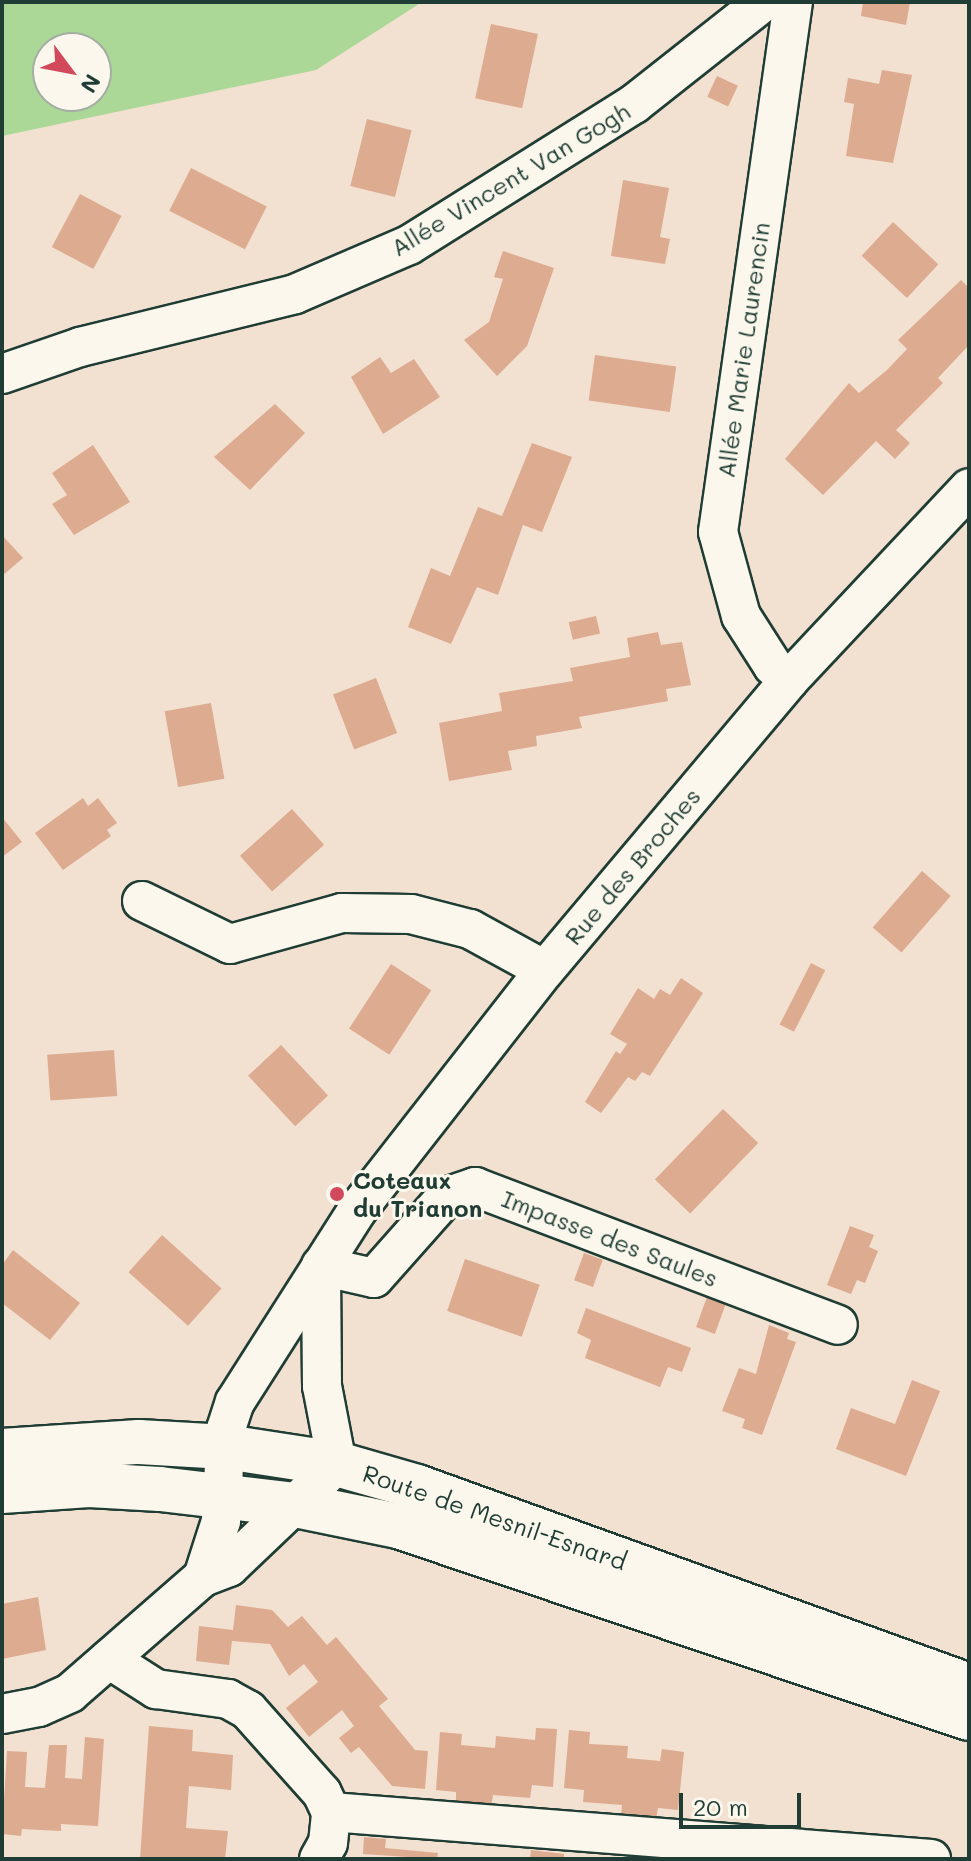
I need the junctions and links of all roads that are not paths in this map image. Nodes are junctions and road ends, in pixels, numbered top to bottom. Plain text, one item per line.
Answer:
1 (763, 2) edge
2 (793, 2) edge
3 (2, 374) edge
4 (969, 488) edge
5 (789, 680) junction
6 (142, 901) dead end
7 (545, 970) junction
8 (321, 1266) junction
9 (838, 1325) dead end
10 (226, 1447) junction
11 (2, 1451) edge
12 (337, 1464) junction
13 (2, 1491) edge
14 (225, 1497) junction
15 (296, 1505) junction
16 (203, 1577) junction
17 (109, 1659) junction
18 (969, 1686) edge
19 (2, 1714) edge
20 (969, 1718) edge
21 (331, 1812) junction
22 (319, 1859) edge
23 (931, 1859) edge

1 - 3 street, Allée Vincent Van Gogh
2 - 5 street, Allée Marie Laurencin
4 - 5 street, Rue des Broches
5 - 7 street, Rue des Broches
6 - 7 street
7 - 8 street, Rue des Broches
8 - 9 street, Impasse des Saules
8 - 10 street, Rue des Broches
8 - 12 street
10 - 11 main road, Route de Mesnil-Esnard
10 - 12 main road, Route de Mesnil-Esnard
10 - 14 street, Rue des Broches
12 - 15 street
12 - 18 main road, Route de Mesnil-Esnard
13 - 14 main road, Route de Mesnil-Esnard
14 - 15 main road, Route de Mesnil-Esnard
14 - 16 street, Rue des Broches
15 - 16 street
15 - 20 main road, Route de Mesnil-Esnard
16 - 17 street
17 - 19 street
17 - 21 street
21 - 22 street
21 - 23 street

